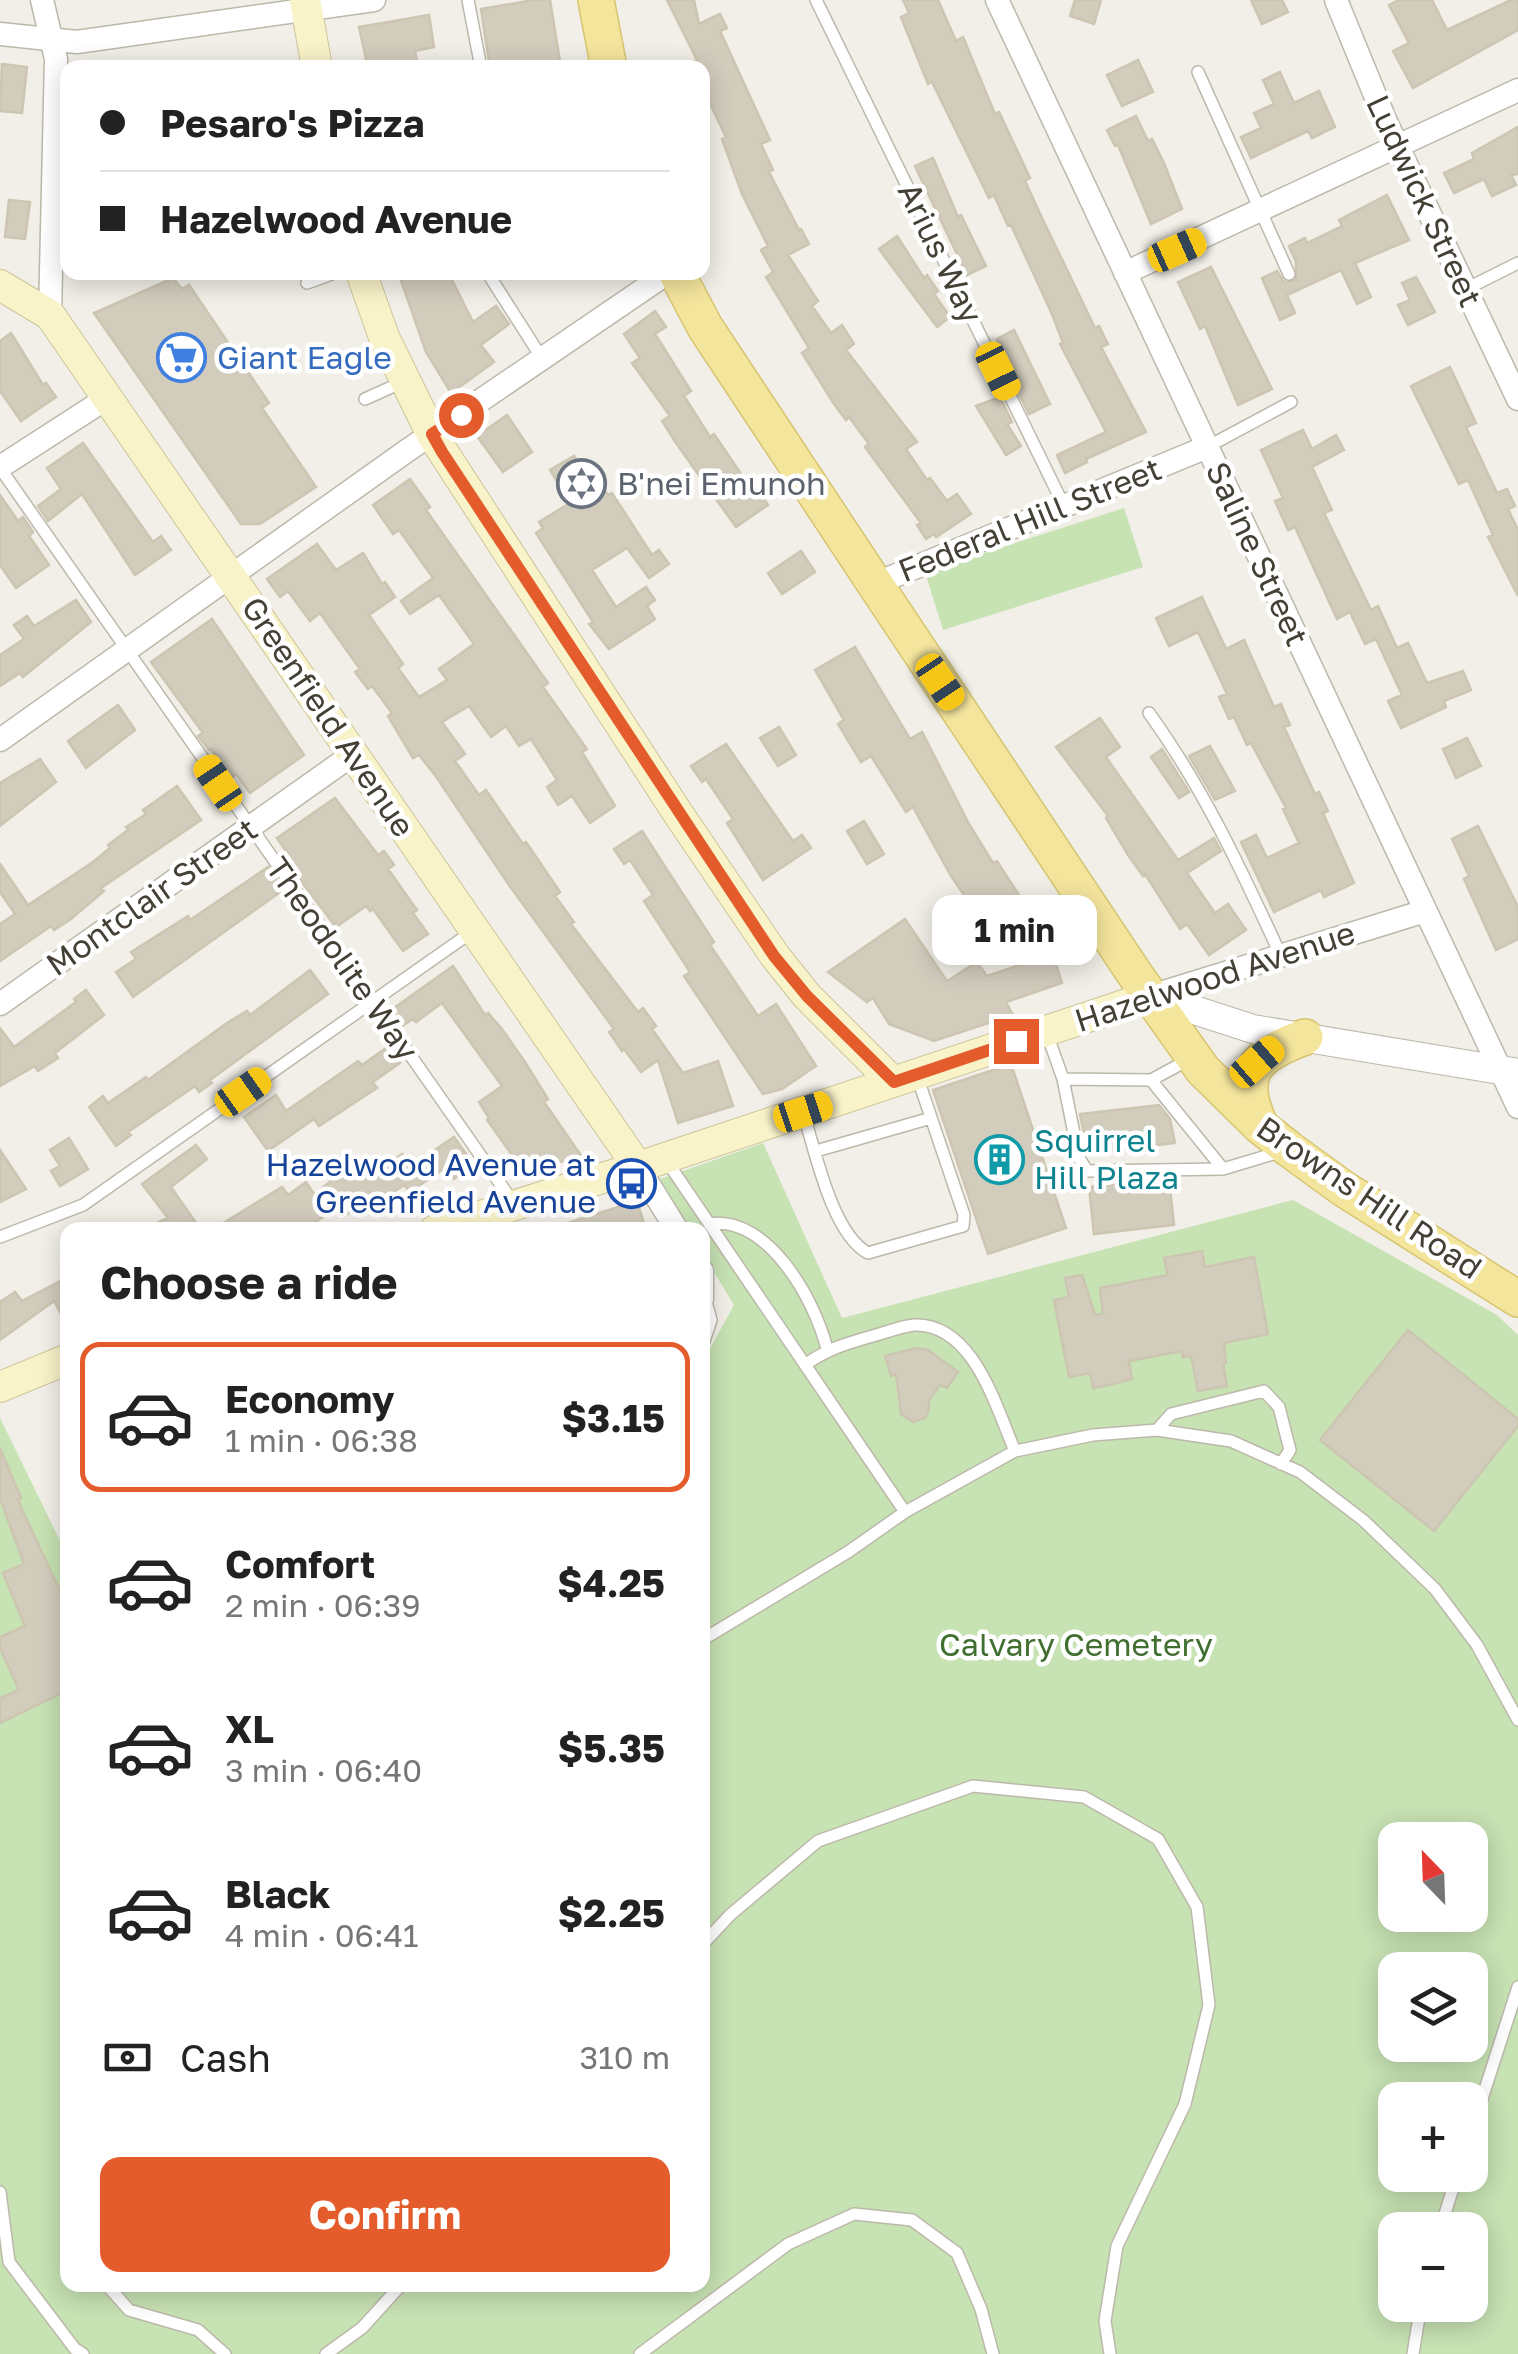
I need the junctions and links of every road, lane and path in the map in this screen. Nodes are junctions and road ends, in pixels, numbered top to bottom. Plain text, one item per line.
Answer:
1 (42, 0) edge
2 (374, 0) edge
3 (468, 0) edge
4 (596, 0) edge
5 (816, 0) edge
6 (998, 0) edge
7 (1341, 2) edge
8 (305, 5) edge
9 (0, 34) edge
10 (49, 40) junction
11 (315, 60) edge
12 (479, 60) edge
13 (607, 60) edge
14 (1198, 72) dead end
15 (1518, 90) edge
16 (1398, 146) junction
17 (1261, 212) junction
18 (1518, 263) edge
19 (1125, 273) junction
20 (1290, 274) dead end
21 (317, 280) edge
22 (364, 280) edge
23 (492, 280) edge
24 (660, 280) edge
25 (677, 280) edge
26 (307, 284) dead end
27 (0, 285) edge
28 (1464, 290) junction
29 (50, 315) junction
30 (543, 360) junction
31 (405, 381) junction
32 (108, 398) junction
33 (365, 399) dead end
34 (1518, 399) edge
35 (1290, 402) dead end
36 (432, 434) junction
37 (1207, 447) junction
38 (0, 468) edge
39 (1064, 506) junction
40 (231, 575) junction
41 (875, 584) junction
42 (129, 650) junction
43 (1149, 713) dead end
44 (0, 740) edge
45 (352, 754) junction
46 (251, 828) junction
47 (1426, 911) junction
48 (476, 929) junction
49 (1281, 956) junction
50 (1150, 996) junction
51 (371, 1002) junction
52 (0, 1004) edge
53 (1046, 1031) junction
54 (1305, 1037) junction
55 (1194, 1057) junction
56 (1508, 1071) edge
57 (905, 1078) junction
58 (1063, 1079) junction
59 (1151, 1080) junction
60 (1518, 1107) edge
61 (803, 1112) junction
62 (931, 1118) junction
63 (1260, 1126) junction
64 (1289, 1150) junction
65 (816, 1151) junction
66 (651, 1162) junction
67 (1224, 1169) junction
68 (514, 1204) junction
69 (459, 1222) edge
70 (674, 1222) edge
71 (708, 1222) edge
72 (710, 1224) joint
73 (0, 1238) edge
74 (1518, 1299) edge
75 (827, 1349) junction
76 (60, 1363) edge
77 (805, 1366) junction
78 (0, 1387) edge
79 (1157, 1430) junction
80 (1015, 1451) junction
81 (1281, 1464) junction
82 (905, 1512) junction
83 (710, 1635) edge
84 (1518, 1720) edge
85 (710, 1937) edge
86 (1518, 1987) edge
87 (1487, 2082) edge
88 (0, 2192) edge
89 (113, 2292) edge
90 (394, 2292) edge
91 (1418, 2322) edge
92 (83, 2354) edge
93 (225, 2354) edge
94 (326, 2354) edge
95 (640, 2354) edge
96 (994, 2354) edge
97 (1110, 2354) edge
98 (1413, 2354) edge

1 - 10 street
2 - 8 street
3 - 12 lane
4 - 13 main road
5 - 39 lane, Arius Way
6 - 19 street, Saline Street
7 - 16 street, Ludwick Street
8 - 10 street
8 - 11 main road
9 - 10 street
10 - 29 street
14 - 17 lane
15 - 16 street
16 - 17 street
16 - 28 street, Ludwick Street
17 - 19 street
17 - 20 lane
18 - 28 lane
19 - 37 street, Saline Street
21 - 26 lane
22 - 31 main road
23 - 30 lane
24 - 30 street
25 - 41 main road, Browns Hill Road
27 - 29 main road, Greenfield Avenue
28 - 34 street, Ludwick Street
29 - 32 main road, Greenfield Avenue
30 - 36 street
31 - 33 lane
31 - 36 main road
32 - 38 street
32 - 40 main road, Greenfield Avenue
35 - 37 lane, Federal Hill Street
36 - 40 street
36 - 57 main road
37 - 39 street, Federal Hill Street
37 - 47 street, Saline Street
38 - 42 lane, Theodolite Way
39 - 41 street, Federal Hill Street
40 - 42 street
40 - 45 main road, Greenfield Avenue
41 - 50 main road, Browns Hill Road
42 - 44 street
42 - 46 lane, Theodolite Way
43 - 49 lane
45 - 46 street, Montclair Street
45 - 48 main road, Greenfield Avenue
46 - 51 lane, Theodolite Way
46 - 52 street, Montclair Street
47 - 49 street, Hazelwood Avenue
47 - 56 street, Saline Street
48 - 51 lane
48 - 66 main road, Greenfield Avenue
49 - 50 street, Hazelwood Avenue
50 - 53 main road, Hazelwood Avenue
50 - 54 street
50 - 55 main road, Browns Hill Road
51 - 68 lane, Theodolite Way
51 - 73 lane
53 - 57 main road, Hazelwood Avenue
53 - 58 lane
54 - 56 street
54 - 63 main road
55 - 59 lane
55 - 63 main road, Browns Hill Road
56 - 60 street, Saline Street
57 - 61 main road, Hazelwood Avenue
57 - 62 lane
58 - 59 lane
58 - 67 lane
59 - 67 lane
61 - 65 lane
61 - 66 main road, Hazelwood Avenue
62 - 65 lane
62 - 65 lane
63 - 64 main road, Browns Hill Road
64 - 67 lane
64 - 74 main road, Browns Hill Road
66 - 68 main road, Hazelwood Avenue
66 - 70 street
66 - 71 lane
68 - 69 main road, Hazelwood Avenue
72 - 75 lane
72 - 77 lane
75 - 77 lane
75 - 80 lane
76 - 78 main road
77 - 82 lane
79 - 80 lane
79 - 81 lane
79 - 81 lane
80 - 82 lane
81 - 84 lane
82 - 83 lane
85 - 97 lane
86 - 87 lane
88 - 92 lane
89 - 93 lane
90 - 94 lane
91 - 98 lane
95 - 96 lane

